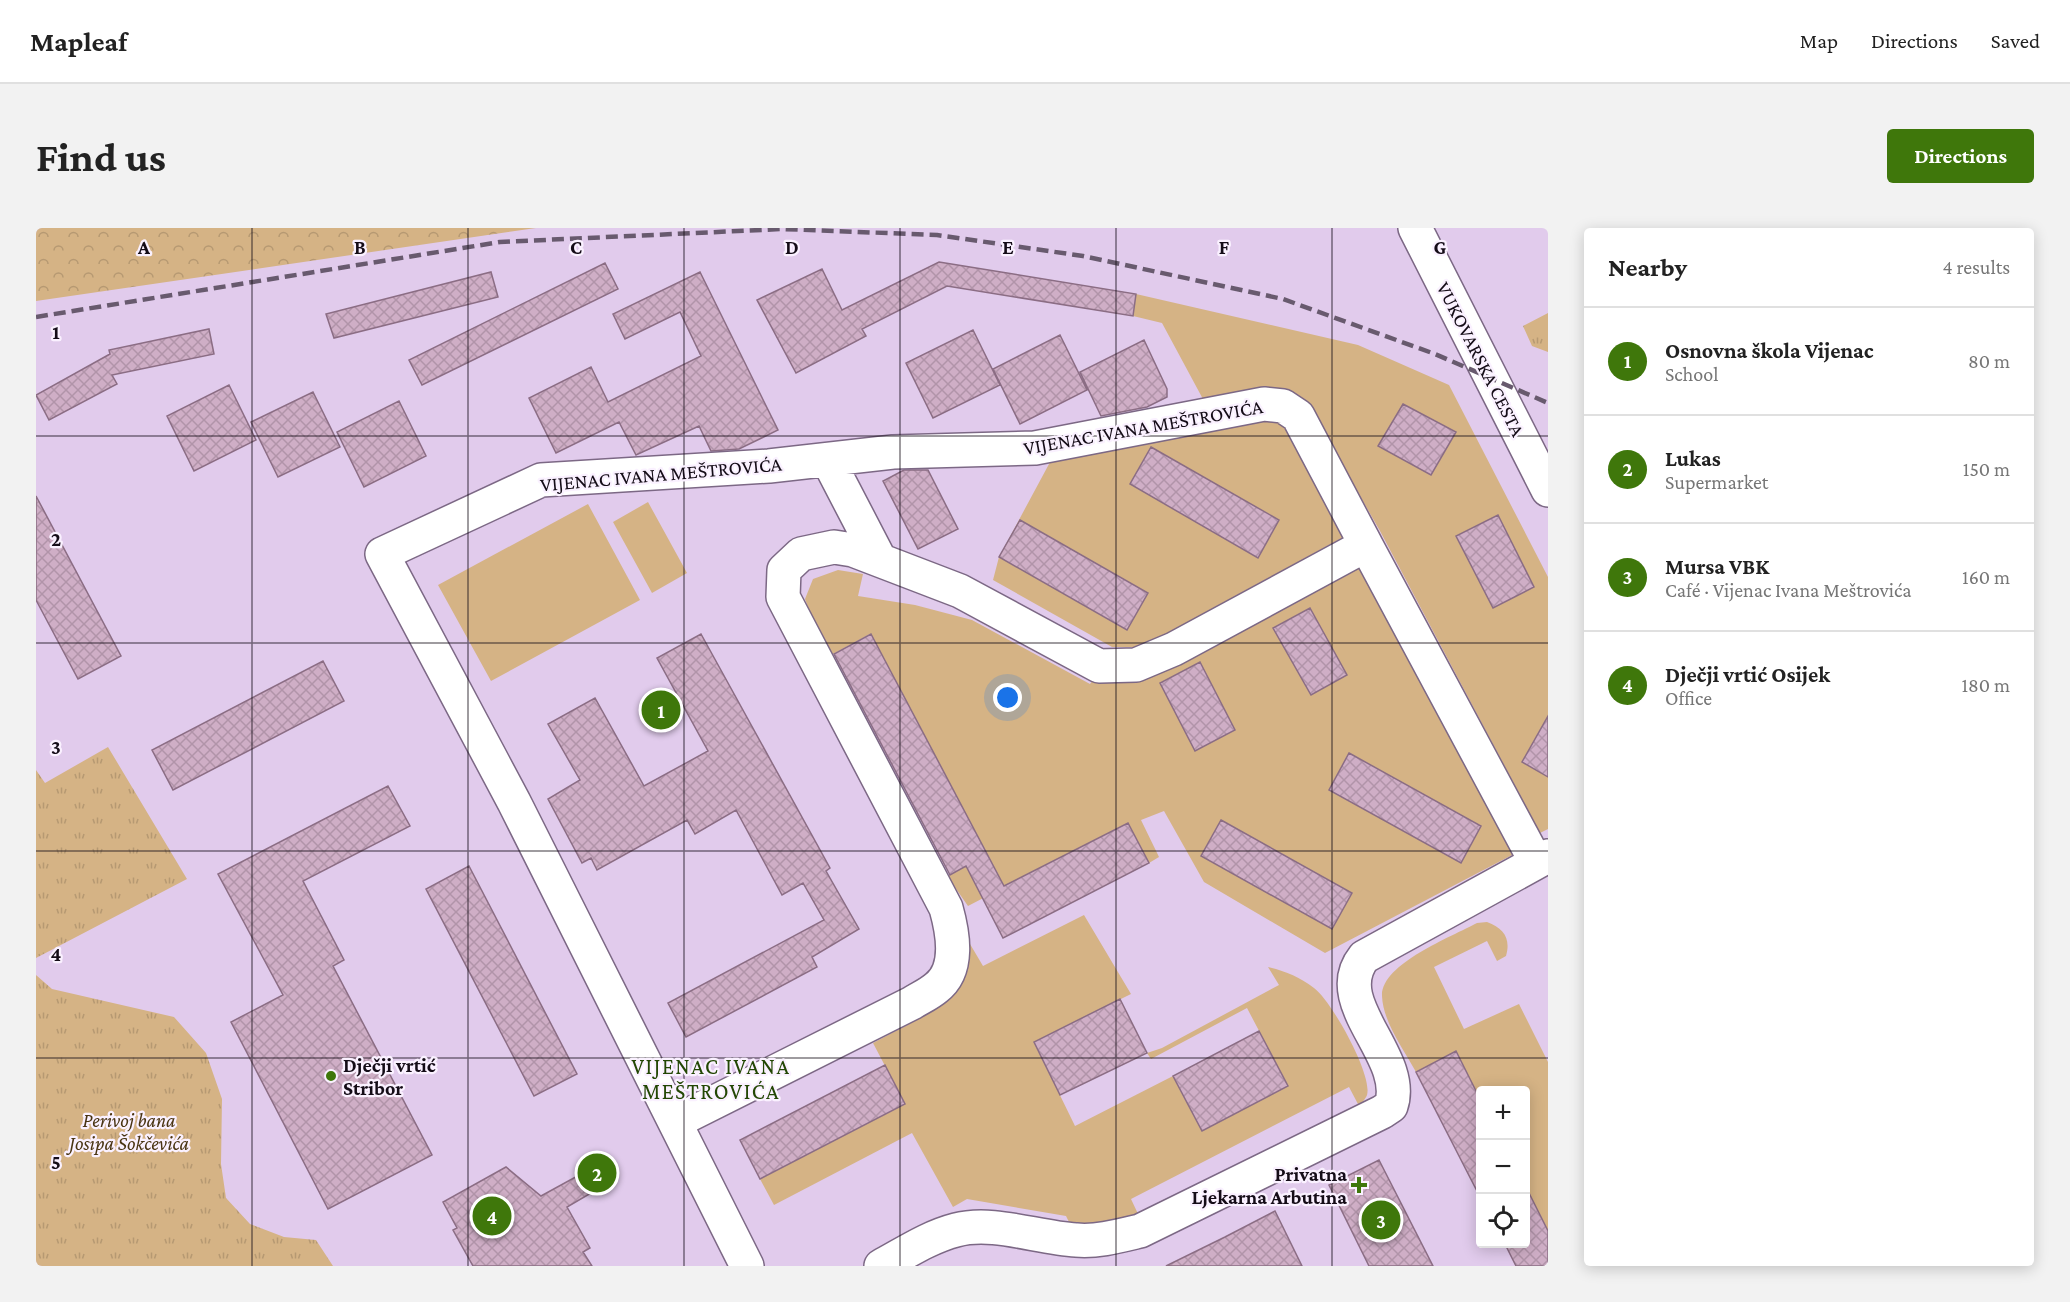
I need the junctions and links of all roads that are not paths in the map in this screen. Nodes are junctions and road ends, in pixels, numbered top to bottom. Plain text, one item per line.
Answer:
1 (1415, 228) edge
2 (828, 460) junction
3 (1548, 490) edge
4 (1366, 544) junction
5 (880, 560) junction
6 (1542, 859) edge
7 (675, 1122) junction
8 (747, 1266) edge
9 (881, 1266) edge

1 - 3 street, VUKOVARSKA CESTA
2 - 4 street, VIJENAC IVANA MEŠTROVIĆA
2 - 5 street
2 - 7 street, VIJENAC IVANA MEŠTROVIĆA
4 - 5 street
4 - 6 street, VIJENAC IVANA MEŠTROVIĆA
5 - 7 street
6 - 9 street, VIJENAC IVANA MEŠTROVIĆA
7 - 8 street, VIJENAC IVANA MEŠTROVIĆA

